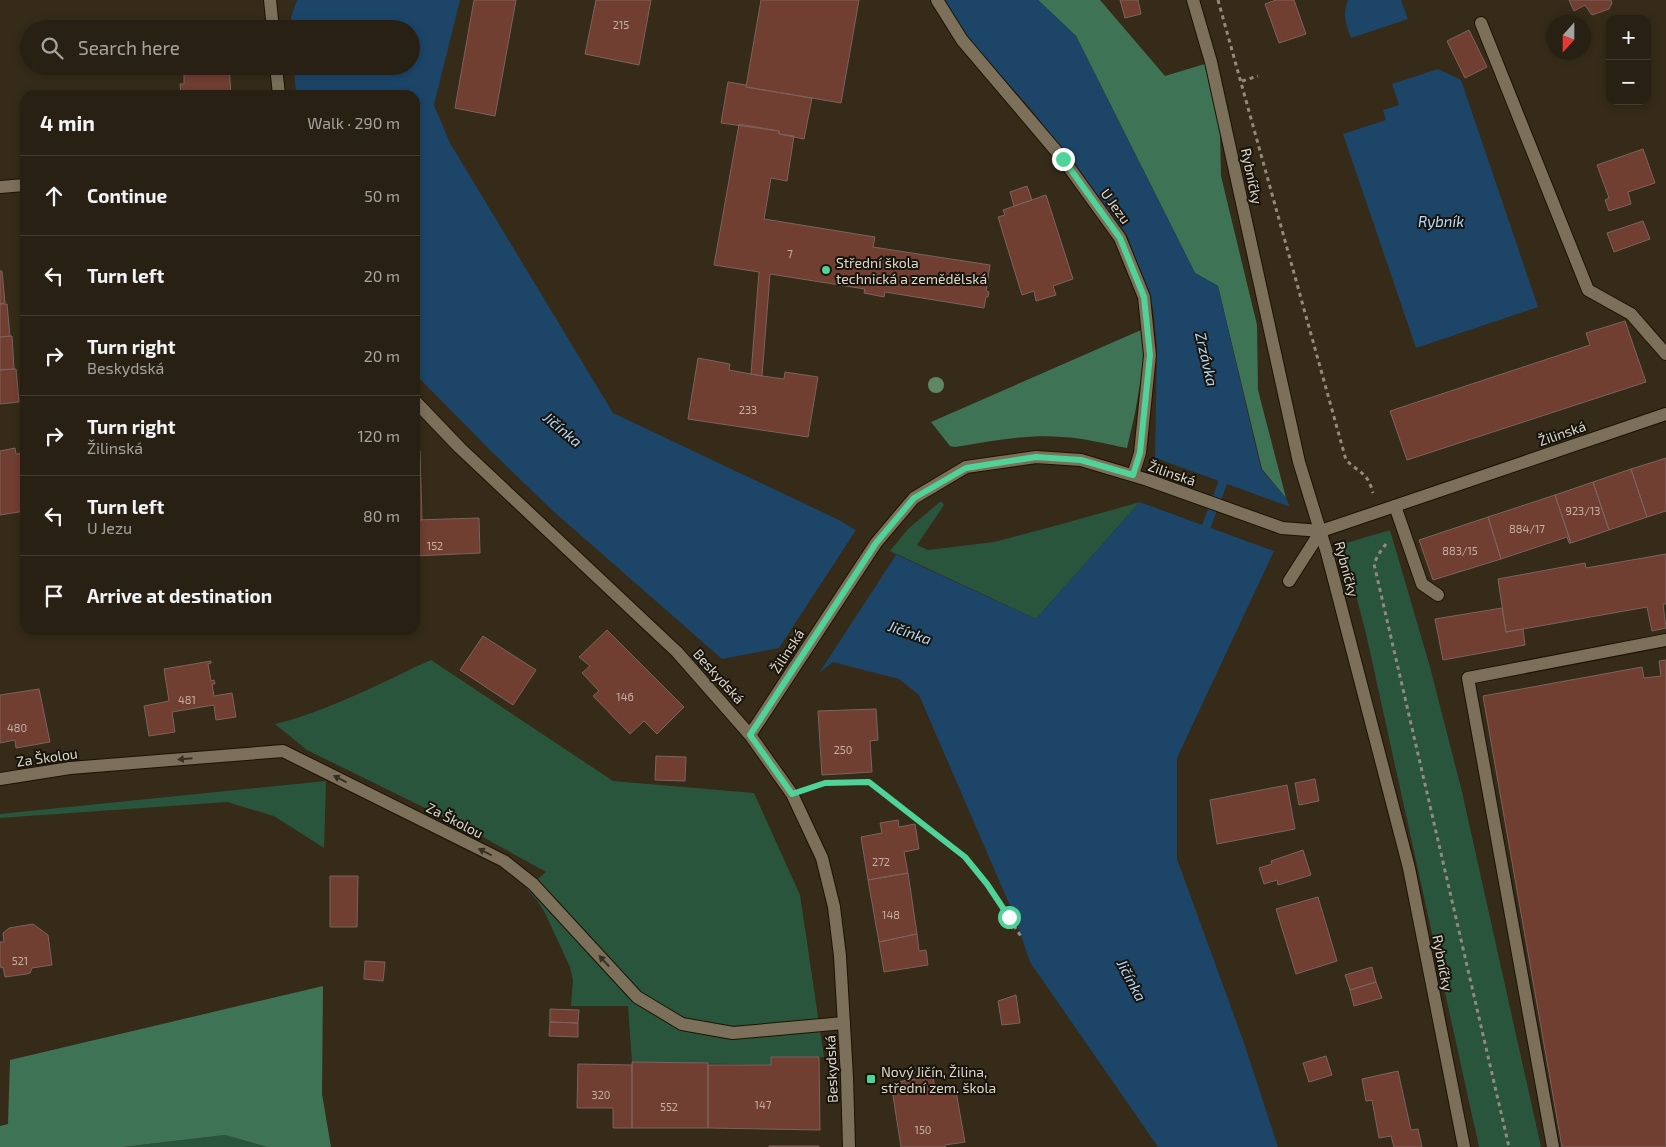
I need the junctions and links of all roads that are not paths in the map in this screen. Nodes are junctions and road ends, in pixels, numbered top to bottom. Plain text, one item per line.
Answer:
1 (270, 0) edge
2 (936, 0) edge
3 (1193, 0) edge
4 (272, 20) edge
5 (1481, 23) dead end
6 (277, 75) edge
7 (278, 90) edge
8 (20, 185) edge
9 (0, 187) edge
10 (1666, 354) edge
11 (420, 405) edge
12 (1666, 414) edge
13 (1133, 475) junction
14 (1395, 506) junction
15 (1321, 531) junction
16 (1289, 581) dead end
17 (1438, 595) dead end
18 (1666, 640) edge
19 (750, 735) junction
20 (0, 779) edge
21 (844, 1023) junction
22 (849, 1147) edge
23 (1464, 1147) edge
24 (1553, 1147) edge

1 - 4 street
2 - 13 street, U Jezu
3 - 15 street, Rybníčky
5 - 10 street
6 - 7 street
8 - 9 street
11 - 19 street, Beskydská
12 - 14 street, Žilinská
13 - 15 street, Žilinská
13 - 19 street, Žilinská
14 - 15 street, Žilinská
14 - 17 street
15 - 16 street
15 - 23 street, Rybníčky
18 - 24 street
19 - 21 street, Beskydská
21 -> 20 street, Za Školou
21 - 22 street, Beskydská

